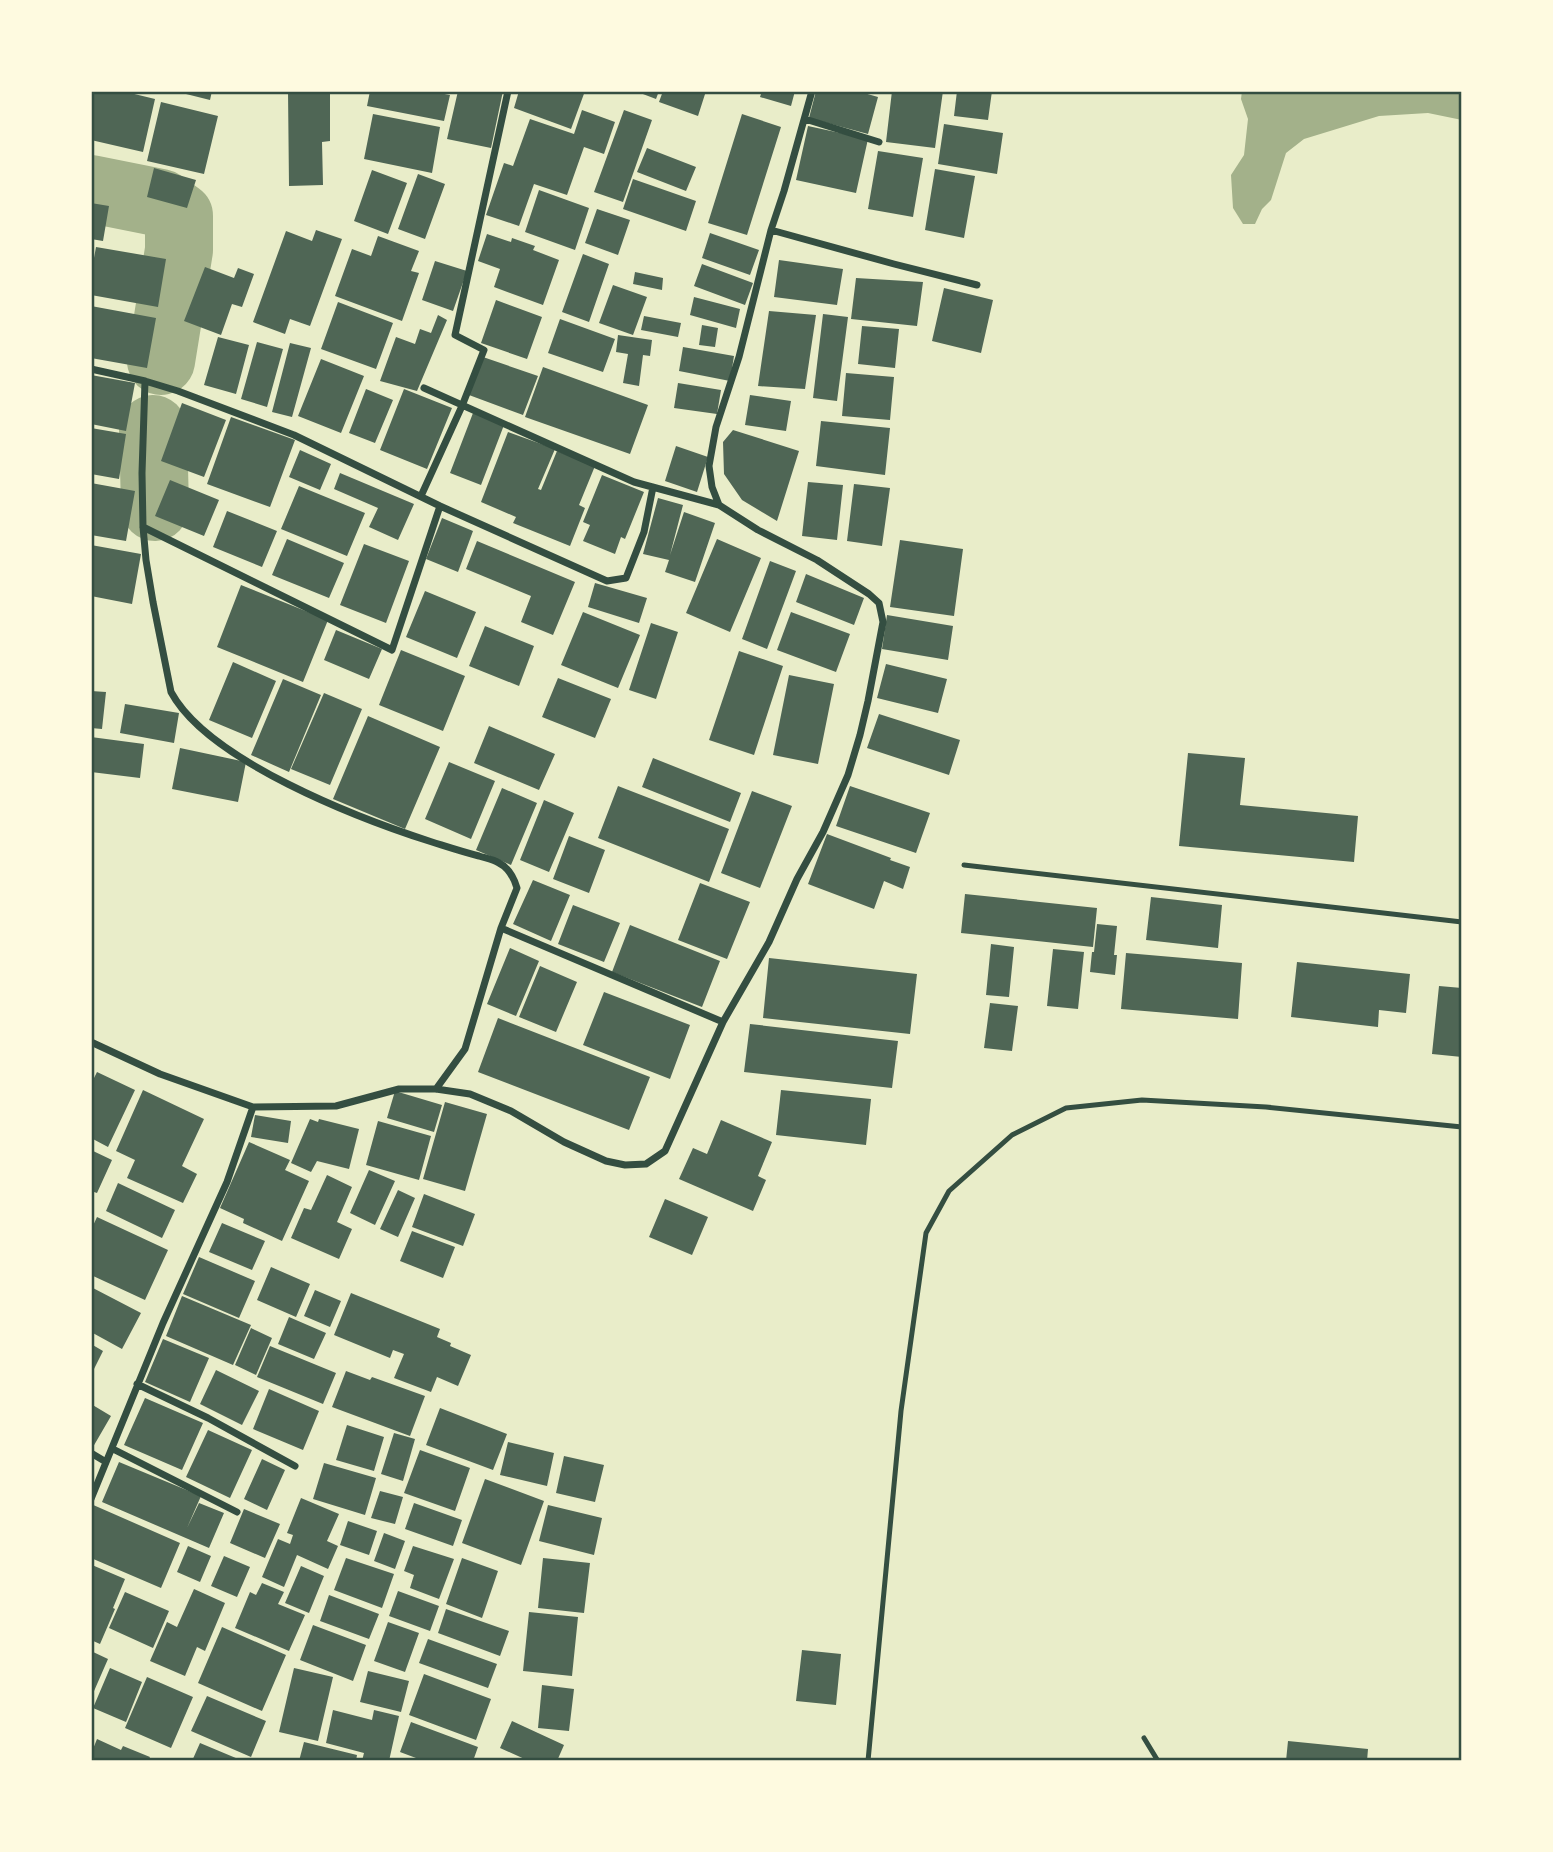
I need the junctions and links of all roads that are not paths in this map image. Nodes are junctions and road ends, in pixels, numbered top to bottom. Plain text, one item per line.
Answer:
1 (508, 91) edge
2 (812, 91) edge
3 (805, 119) junction
4 (879, 142) dead end
5 (771, 230) junction
6 (977, 285) dead end
7 (91, 369) edge
8 (145, 381) junction
9 (424, 388) dead end
10 (462, 406) junction
11 (653, 487) junction
12 (421, 496) junction
13 (719, 505) junction
14 (440, 506) junction
15 (143, 527) junction
16 (964, 865) dead end
17 (1462, 922) edge
18 (501, 928) junction
19 (723, 1022) junction
20 (91, 1042) edge
21 (436, 1089) junction
22 (253, 1107) junction
23 (1462, 1127) edge
24 (137, 1384) junction
25 (113, 1449) junction
26 (91, 1453) edge
27 (106, 1462) junction
28 (295, 1466) dead end
29 (91, 1499) edge
30 (237, 1512) dead end
31 (1144, 1738) dead end
32 (868, 1761) edge
33 (1158, 1761) edge

1 - 10 street
2 - 3 street
3 - 4 street
3 - 5 street
5 - 6 street
5 - 13 street
7 - 8 street
8 - 12 street
8 - 15 street
9 - 10 street
10 - 11 street
10 - 12 street
11 - 13 street
11 - 14 street
12 - 14 street
13 - 19 street
14 - 15 street
15 - 18 street
16 - 17 lane
18 - 19 street
18 - 21 street
19 - 21 street
20 - 22 street
21 - 22 street
22 - 24 street
23 - 32 lane
24 - 25 street
24 - 28 street
25 - 27 street
25 - 30 street
26 - 27 street
27 - 29 street
31 - 33 lane

